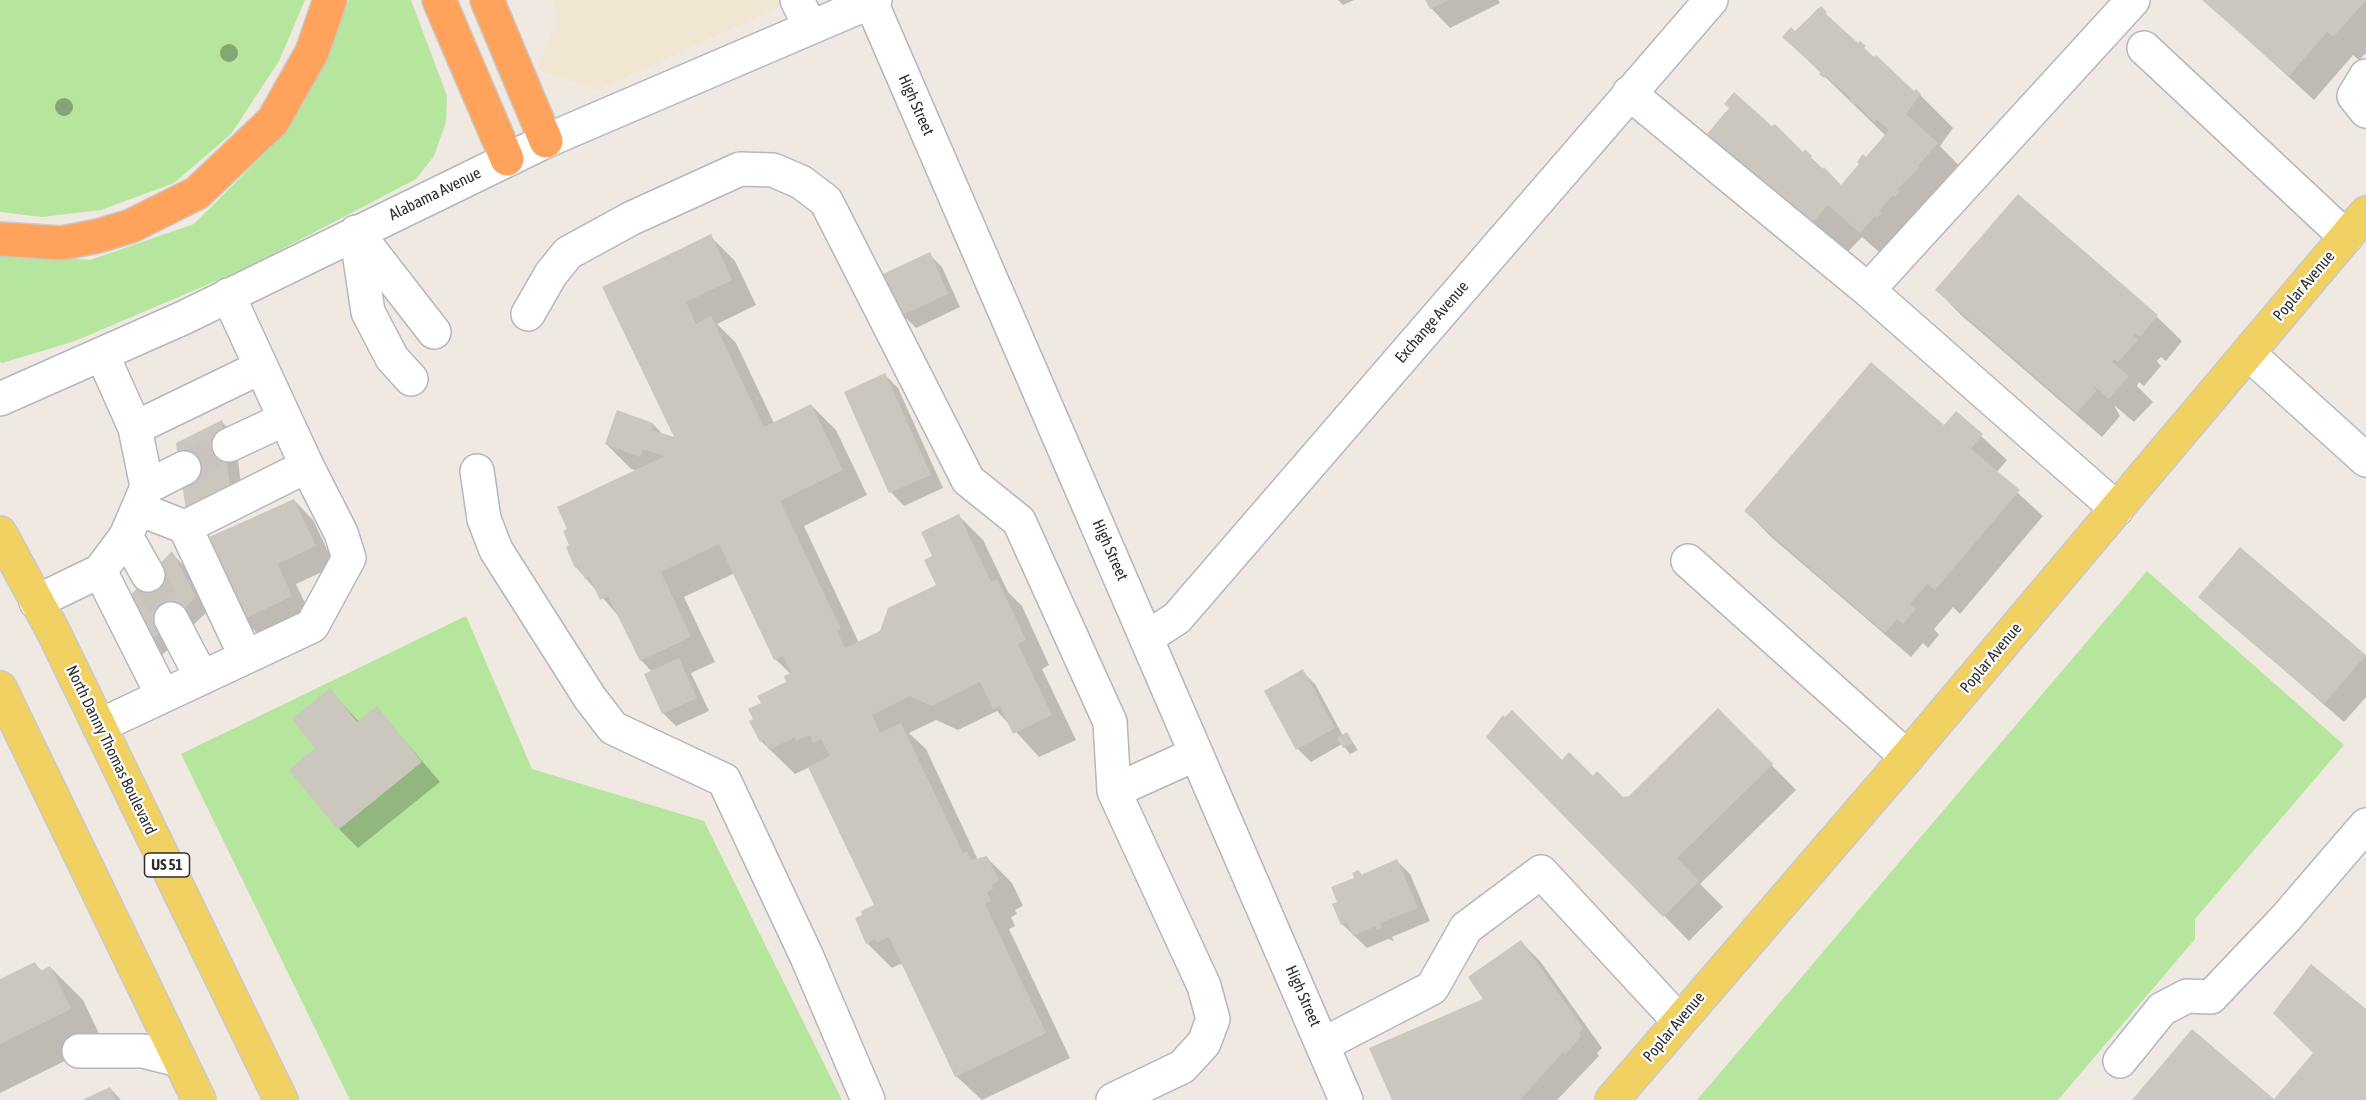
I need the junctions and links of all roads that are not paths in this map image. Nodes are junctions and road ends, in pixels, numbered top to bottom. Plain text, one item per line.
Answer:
1 (330, 0) edge
2 (439, 0) edge
3 (487, 0) edge
4 (1711, 0) edge
5 (2133, 0) edge
6 (865, 2) edge
7 (804, 14) edge
8 (2144, 48) dead end
9 (2366, 76) edge
10 (1629, 93) junction
11 (2366, 111) edge
12 (546, 141) junction
13 (507, 159) junction
14 (2356, 225) edge
15 (356, 232) junction
16 (0, 239) edge
17 (1868, 290) junction
18 (228, 295) junction
19 (528, 314) dead end
20 (434, 332) dead end
21 (2248, 352) junction
22 (102, 354) junction
23 (261, 368) junction
24 (411, 379) dead end
25 (0, 399) edge
26 (285, 418) junction
27 (135, 428) junction
28 (229, 445) tunnel mouth
29 (2366, 460) edge
30 (307, 466) junction
31 (184, 468) tunnel mouth
32 (477, 471) dead end
33 (2116, 509) junction
34 (138, 511) junction
35 (185, 527) junction
36 (0, 533) edge
37 (1688, 561) dead end
38 (100, 571) junction
39 (148, 575) tunnel mouth
40 (36, 602) junction
41 (171, 619) tunnel mouth
42 (1148, 637) junction
43 (246, 657) junction
44 (202, 678) junction
45 (0, 688) edge
46 (163, 696) junction
47 (99, 726) junction
48 (1196, 754) junction
49 (1907, 757) junction
50 (1114, 790) junction
51 (2366, 825) edge
52 (1679, 1021) junction
53 (1324, 1044) junction
54 (79, 1051) dead end
55 (179, 1060) junction
56 (2120, 1061) dead end
57 (1626, 1093) edge
58 (199, 1100) edge
59 (281, 1100) edge
60 (868, 1100) edge
61 (1113, 1100) edge
62 (1346, 1100) edge

1 - 16 highway
2 - 13 highway
3 - 12 highway
4 - 10 street, Exchange Avenue
5 - 17 street
6 - 7 street, Alabama Avenue
6 - 42 street, High Street
7 - 12 street, Alabama Avenue
8 - 14 street
9 - 11 street
10 - 17 street
10 - 42 street, Exchange Avenue
12 - 13 street, Alabama Avenue
13 - 15 street, Alabama Avenue
14 - 21 main road, Poplar Avenue
15 - 18 street, Alabama Avenue
15 - 20 street
15 - 24 street
17 - 33 street
18 - 22 street, Alabama Avenue
18 - 23 street
19 - 50 street
21 - 29 street
21 - 33 main road, Poplar Avenue
22 - 25 street, Alabama Avenue
22 - 27 street
23 - 26 street
23 - 27 street
26 - 28 street
26 - 30 street
27 - 34 street
30 - 35 street
30 - 43 street
31 - 34 street
32 - 60 street
33 - 49 main road, Poplar Avenue
34 - 35 street
34 - 38 street
34 - 39 street
35 - 43 street
36 - 40 main road, North Danny Thomas Boulevard / US 51
37 - 49 street
38 - 40 street
38 - 46 street
40 - 47 main road, North Danny Thomas Boulevard / US 51
41 - 44 street
42 - 48 street, High Street
43 - 44 street
44 - 46 street
45 - 55 main road
46 - 47 street
47 - 59 main road, North Danny Thomas Boulevard / US 51
48 - 50 street
48 - 53 street, High Street
49 - 52 main road, Poplar Avenue
50 - 61 street
51 - 56 street
52 - 53 street
52 - 57 main road, Poplar Avenue
53 - 62 street, High Street
54 - 55 street
55 - 58 main road

